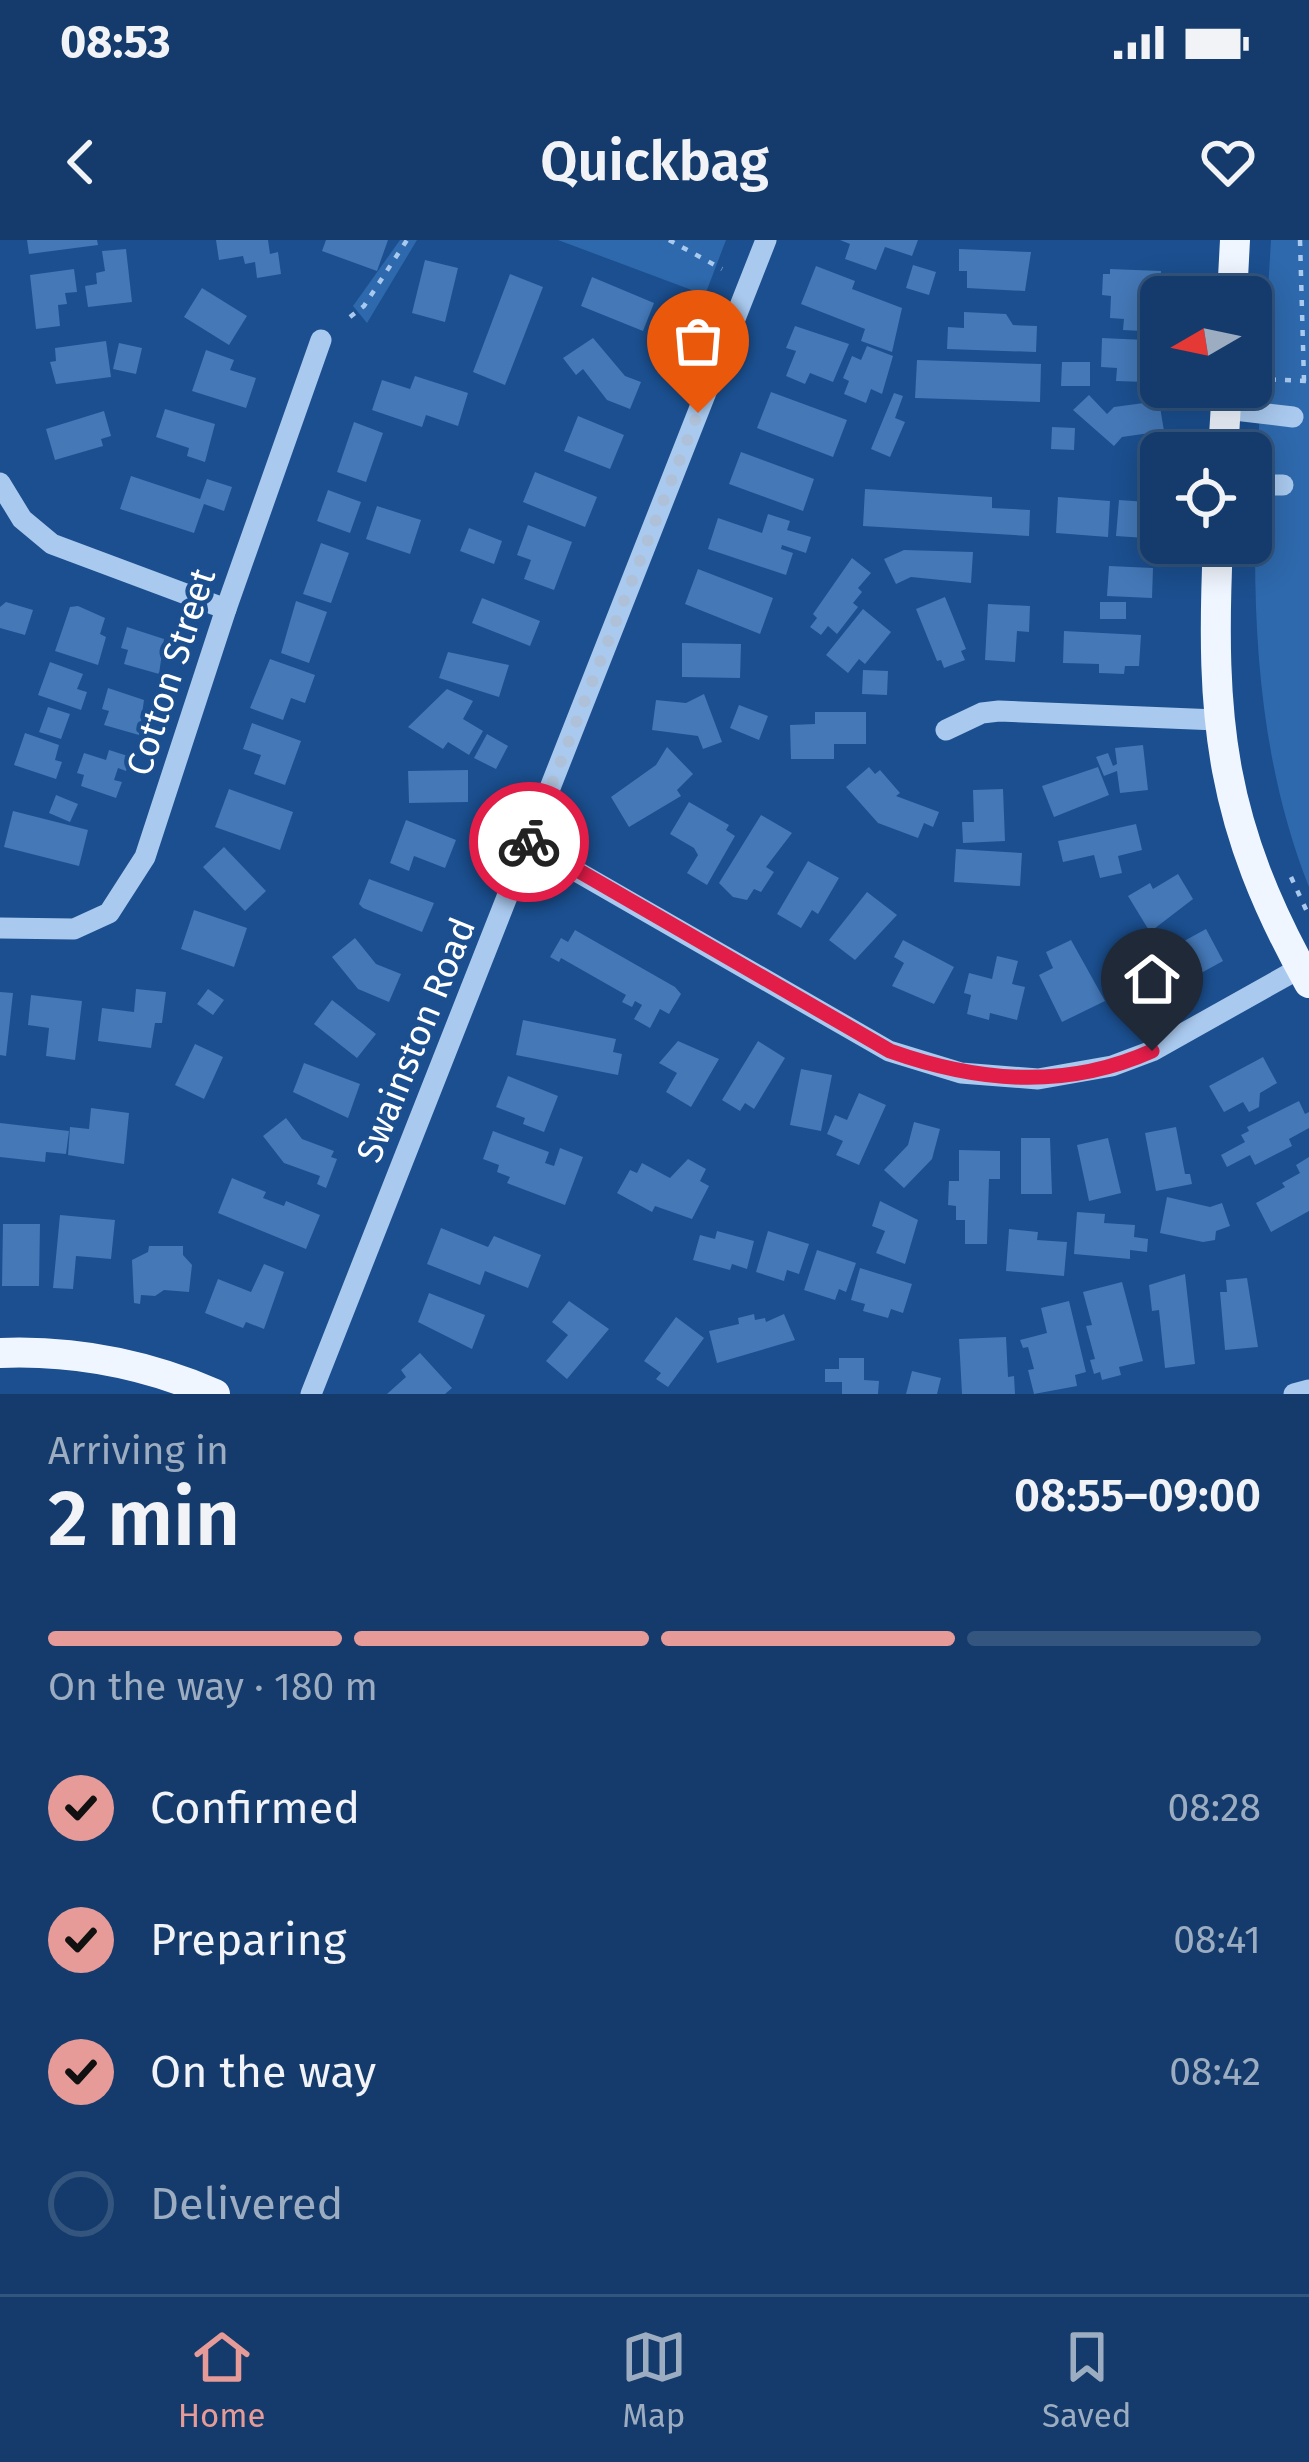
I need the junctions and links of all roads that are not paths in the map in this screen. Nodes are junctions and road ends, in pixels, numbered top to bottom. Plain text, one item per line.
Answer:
1 (766, 240) edge
2 (1234, 240) edge
3 (1242, 276) edge
4 (321, 340) dead end
5 (1270, 408) edge
6 (1293, 417) dead end
7 (0, 483) edge
8 (1272, 484) edge
9 (1282, 484) dead end
10 (1217, 564) edge
11 (226, 609) junction
12 (1217, 720) junction
13 (946, 730) dead end
14 (529, 844) junction
15 (0, 928) edge
16 (1305, 976) edge
17 (0, 1353) edge
18 (1309, 1390) edge
19 (215, 1394) edge
20 (311, 1394) edge
21 (1294, 1394) edge

1 - 14 street, Swainston Road
2 - 3 main road
4 - 11 street, Cotton Street
5 - 6 street
7 - 11 street
8 - 9 street
10 - 12 main road
11 - 15 street, Cotton Street
12 - 13 street
12 - 16 main road
14 - 16 street
14 - 20 street, Swainston Road
17 - 19 main road
18 - 21 street

